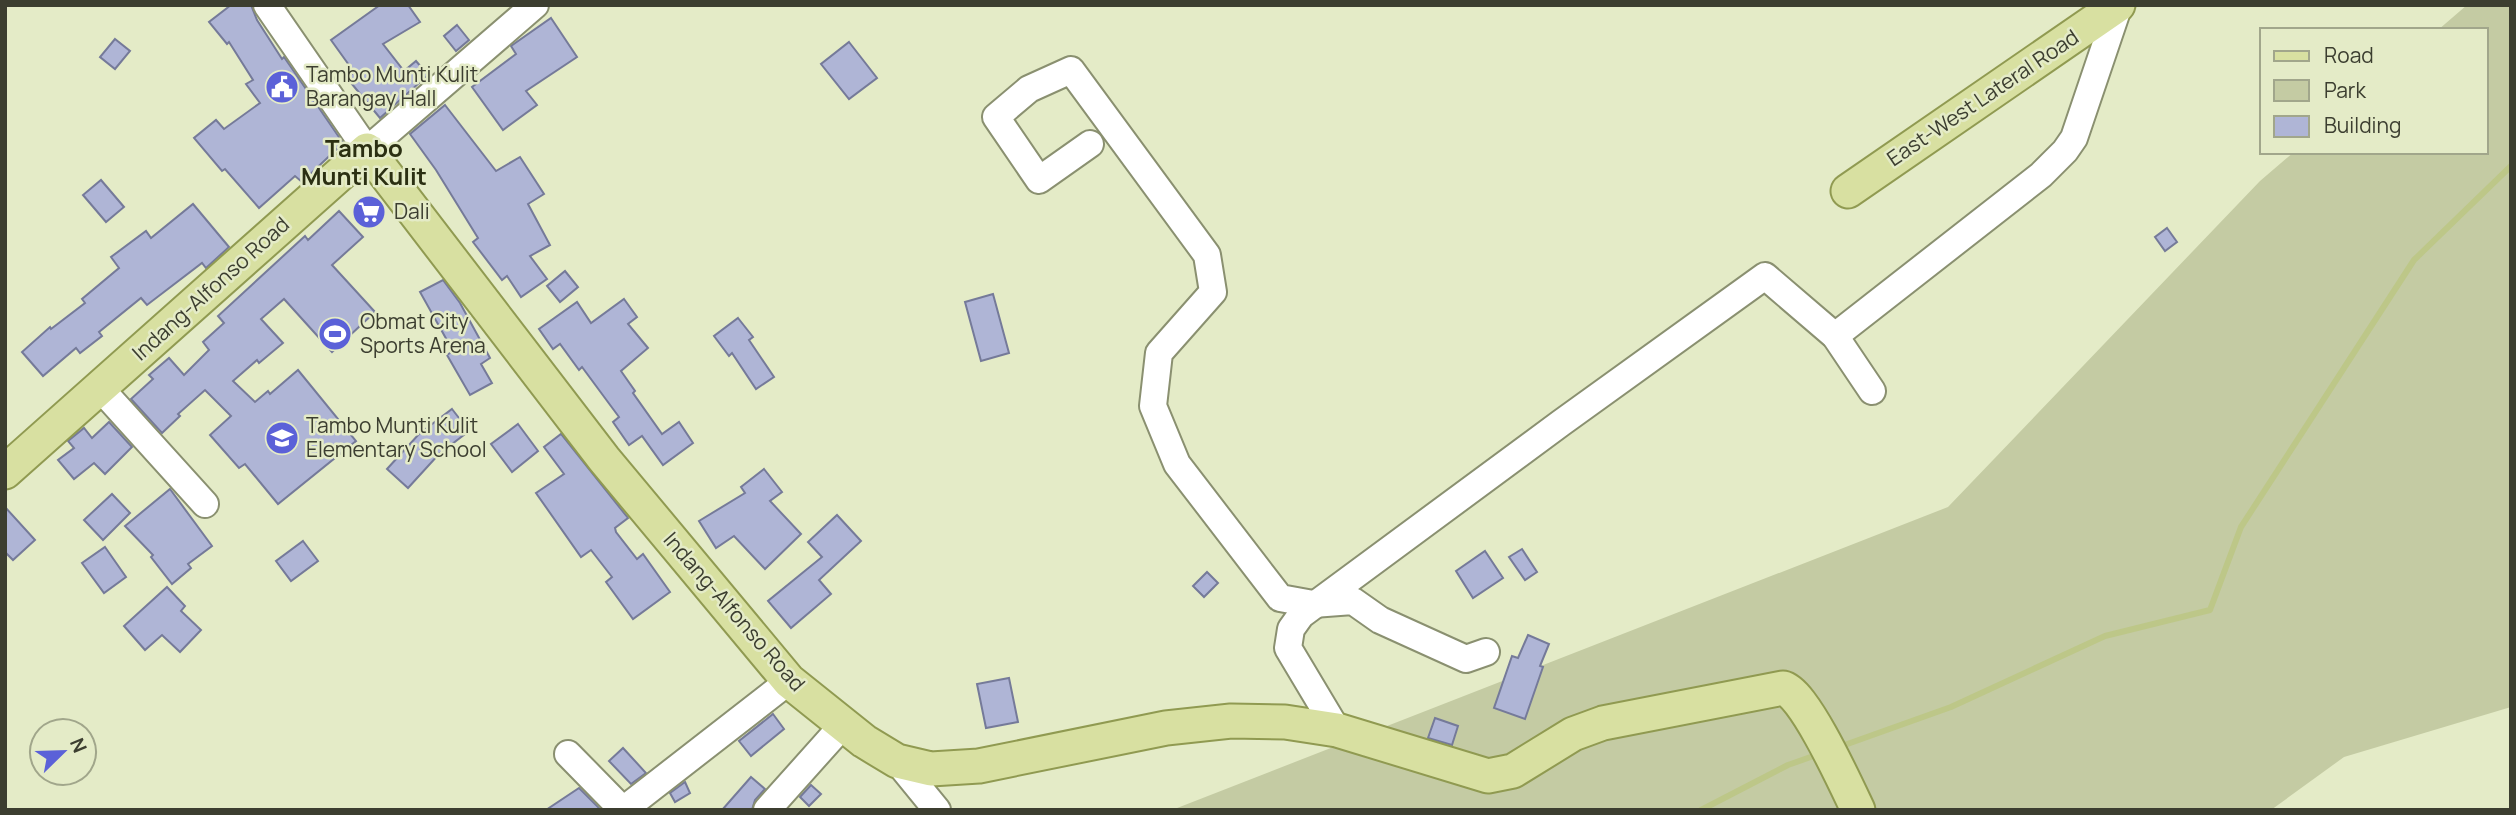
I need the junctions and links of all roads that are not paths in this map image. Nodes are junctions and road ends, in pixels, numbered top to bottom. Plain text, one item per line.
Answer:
1 (267, 5) edge
2 (535, 5) edge
3 (2118, 5) edge
4 (1090, 144) dead end
5 (366, 150) junction
6 (1848, 191) dead end
7 (1835, 336) junction
8 (100, 388) junction
9 (1872, 391) dead end
10 (5, 472) edge
11 (205, 504) dead end
12 (1313, 604) junction
13 (1486, 652) dead end
14 (789, 681) junction
15 (843, 725) junction
16 (1337, 730) junction
17 (568, 754) dead end
18 (897, 761) junction
19 (767, 810) edge
20 (937, 810) edge
21 (1858, 810) edge

1 - 5 street
2 - 5 street
3 - 6 main road, East-West Lateral Road
3 - 7 street
4 - 12 street
5 - 8 main road, Indang-Alfonso Road
5 - 14 main road, Indang-Alfonso Road
7 - 9 street
7 - 12 street
8 - 10 main road, Indang-Alfonso Road
8 - 11 street
12 - 13 street
12 - 16 street
14 - 15 main road, Indang-Alfonso Road
14 - 17 street
15 - 18 main road, Indang-Alfonso Road
15 - 19 street
16 - 18 main road, Indang-Alfonso Road
16 - 21 main road, Indang-Alfonso Road
18 - 20 street

